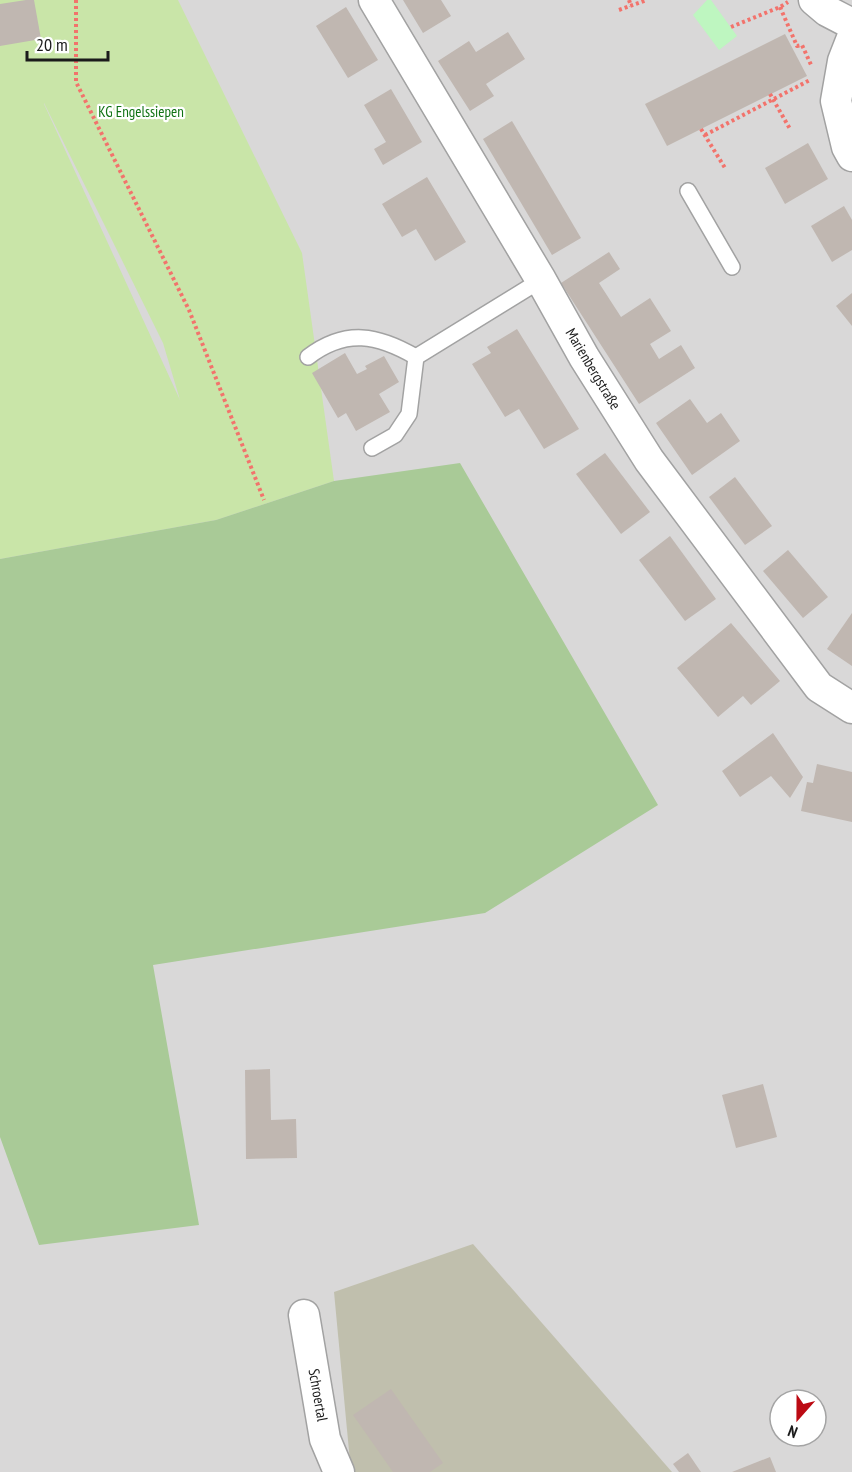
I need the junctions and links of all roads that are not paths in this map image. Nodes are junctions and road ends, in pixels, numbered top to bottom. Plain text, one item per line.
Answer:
1 (374, 0) edge
2 (814, 0) edge
3 (852, 24) edge
4 (852, 38) edge
5 (852, 156) edge
6 (688, 191) dead end
7 (732, 267) dead end
8 (542, 280) junction
9 (308, 357) dead end
10 (417, 357) junction
11 (372, 448) dead end
12 (852, 708) edge
13 (304, 1315) dead end
14 (339, 1472) edge

1 - 8 street, Marienbergstraße
2 - 3 street
4 - 5 street
6 - 7 lane
8 - 10 lane
8 - 12 street, Marienbergstraße
9 - 10 lane
10 - 11 lane
13 - 14 street, Schroertal

